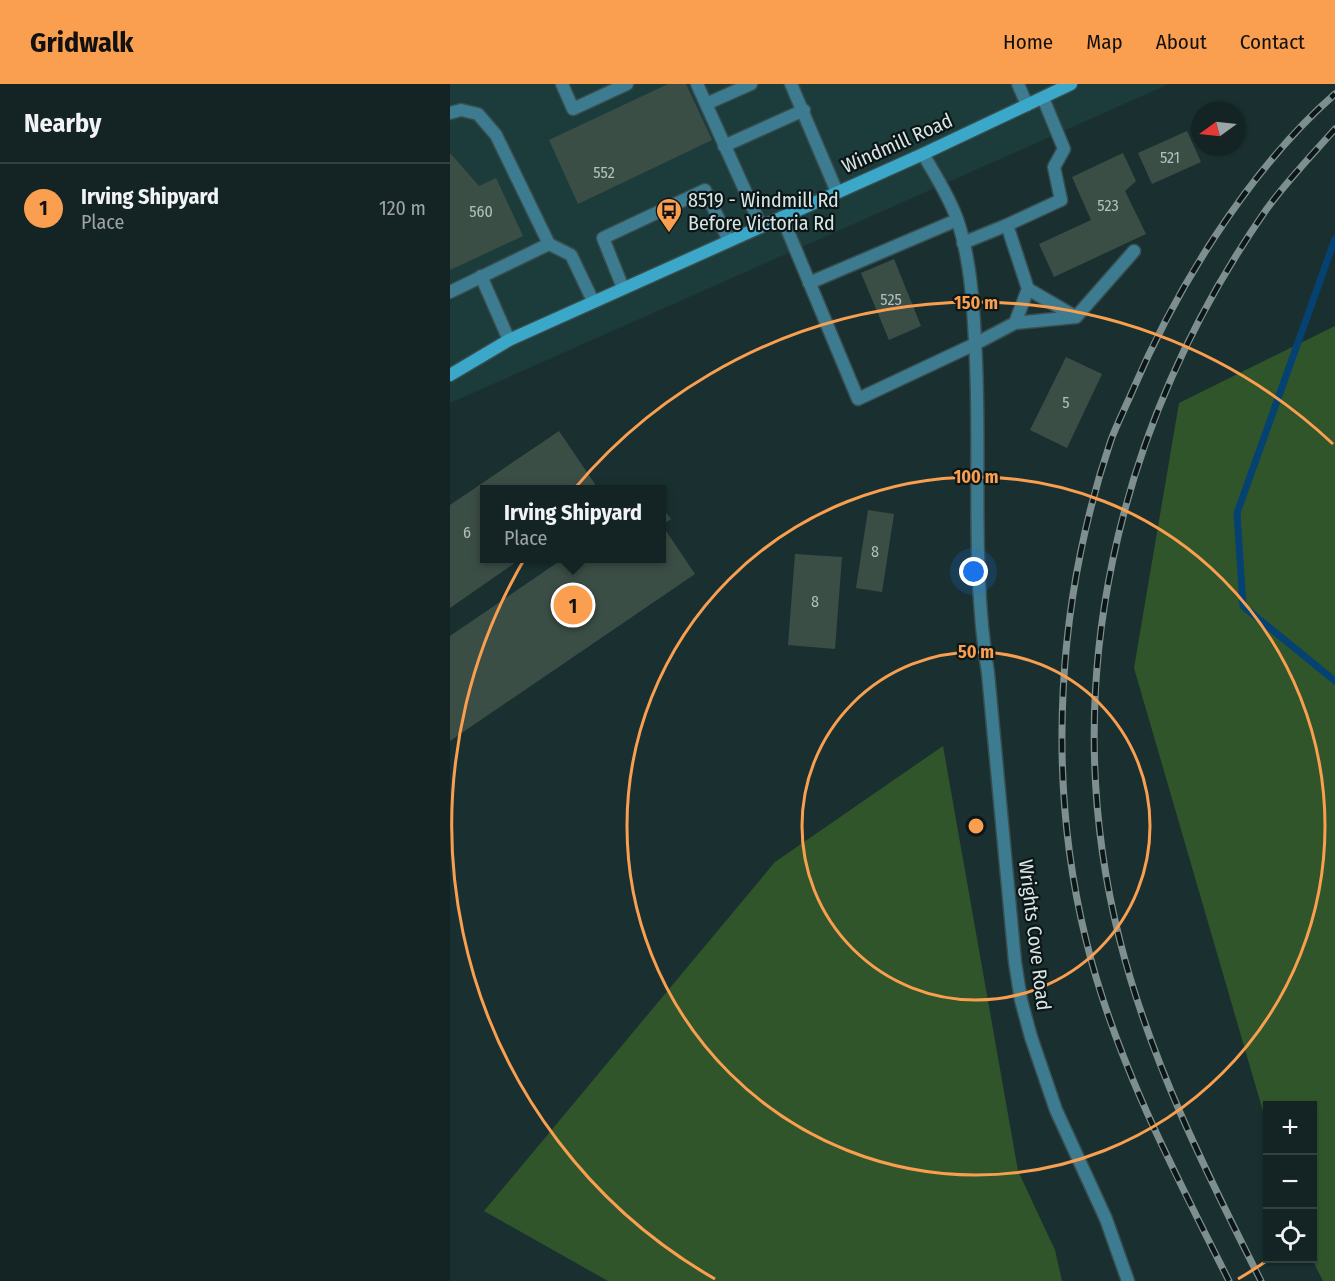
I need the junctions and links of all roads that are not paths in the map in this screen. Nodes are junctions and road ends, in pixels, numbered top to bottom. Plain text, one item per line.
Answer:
1 (562, 84) edge
2 (627, 84) edge
3 (698, 84) edge
4 (751, 84) edge
5 (791, 84) edge
6 (1017, 84) edge
7 (1071, 84) edge
8 (1043, 98) junction
9 (706, 104) junction
10 (1027, 105) junction
11 (804, 110) junction
12 (450, 113) edge
13 (724, 146) junction
14 (923, 154) junction
15 (837, 192) junction
16 (782, 217) junction
17 (957, 220) junction
18 (1007, 225) junction
19 (761, 226) junction
20 (729, 241) junction
21 (963, 243) junction
22 (549, 244) junction
23 (1134, 250) dead end
24 (481, 276) junction
25 (809, 283) junction
26 (623, 288) junction
27 (1028, 289) junction
28 (450, 292) edge
29 (593, 301) junction
30 (1076, 317) junction
31 (1015, 323) junction
32 (508, 340) junction
33 (975, 344) junction
34 (478, 359) junction
35 (450, 364) edge
36 (450, 375) edge
37 (1128, 1281) edge

1 - 2 street
3 - 9 street
4 - 9 street
5 - 11 street
6 - 10 street
7 - 8 main road, Windmill Road
8 - 10 main road, Windmill Road
8 - 18 street
9 - 13 street
10 - 14 main road, Windmill Road
11 - 13 street
11 - 15 street
12 - 22 street
13 - 19 street
14 - 15 main road, Windmill Road
14 - 17 street, Wrights Cove Road
15 - 16 main road, Windmill Road
16 - 19 main road, Windmill Road
16 - 25 street
17 - 21 street, Wrights Cove Road
17 - 25 street
18 - 21 street
18 - 27 street
19 - 20 main road, Windmill Road
20 - 26 main road, Windmill Road
20 - 26 street
21 - 33 street, Wrights Cove Road
22 - 24 street
22 - 29 street
23 - 30 street
24 - 28 street
24 - 32 street
25 - 33 street
26 - 29 main road, Windmill Road
27 - 30 street
27 - 31 street
29 - 32 main road, Windmill Road
30 - 31 street
31 - 33 street
32 - 34 main road, Windmill Road
33 - 37 street, Wrights Cove Road
34 - 35 main road, Windmill Road
34 - 36 main road, Windmill Road

